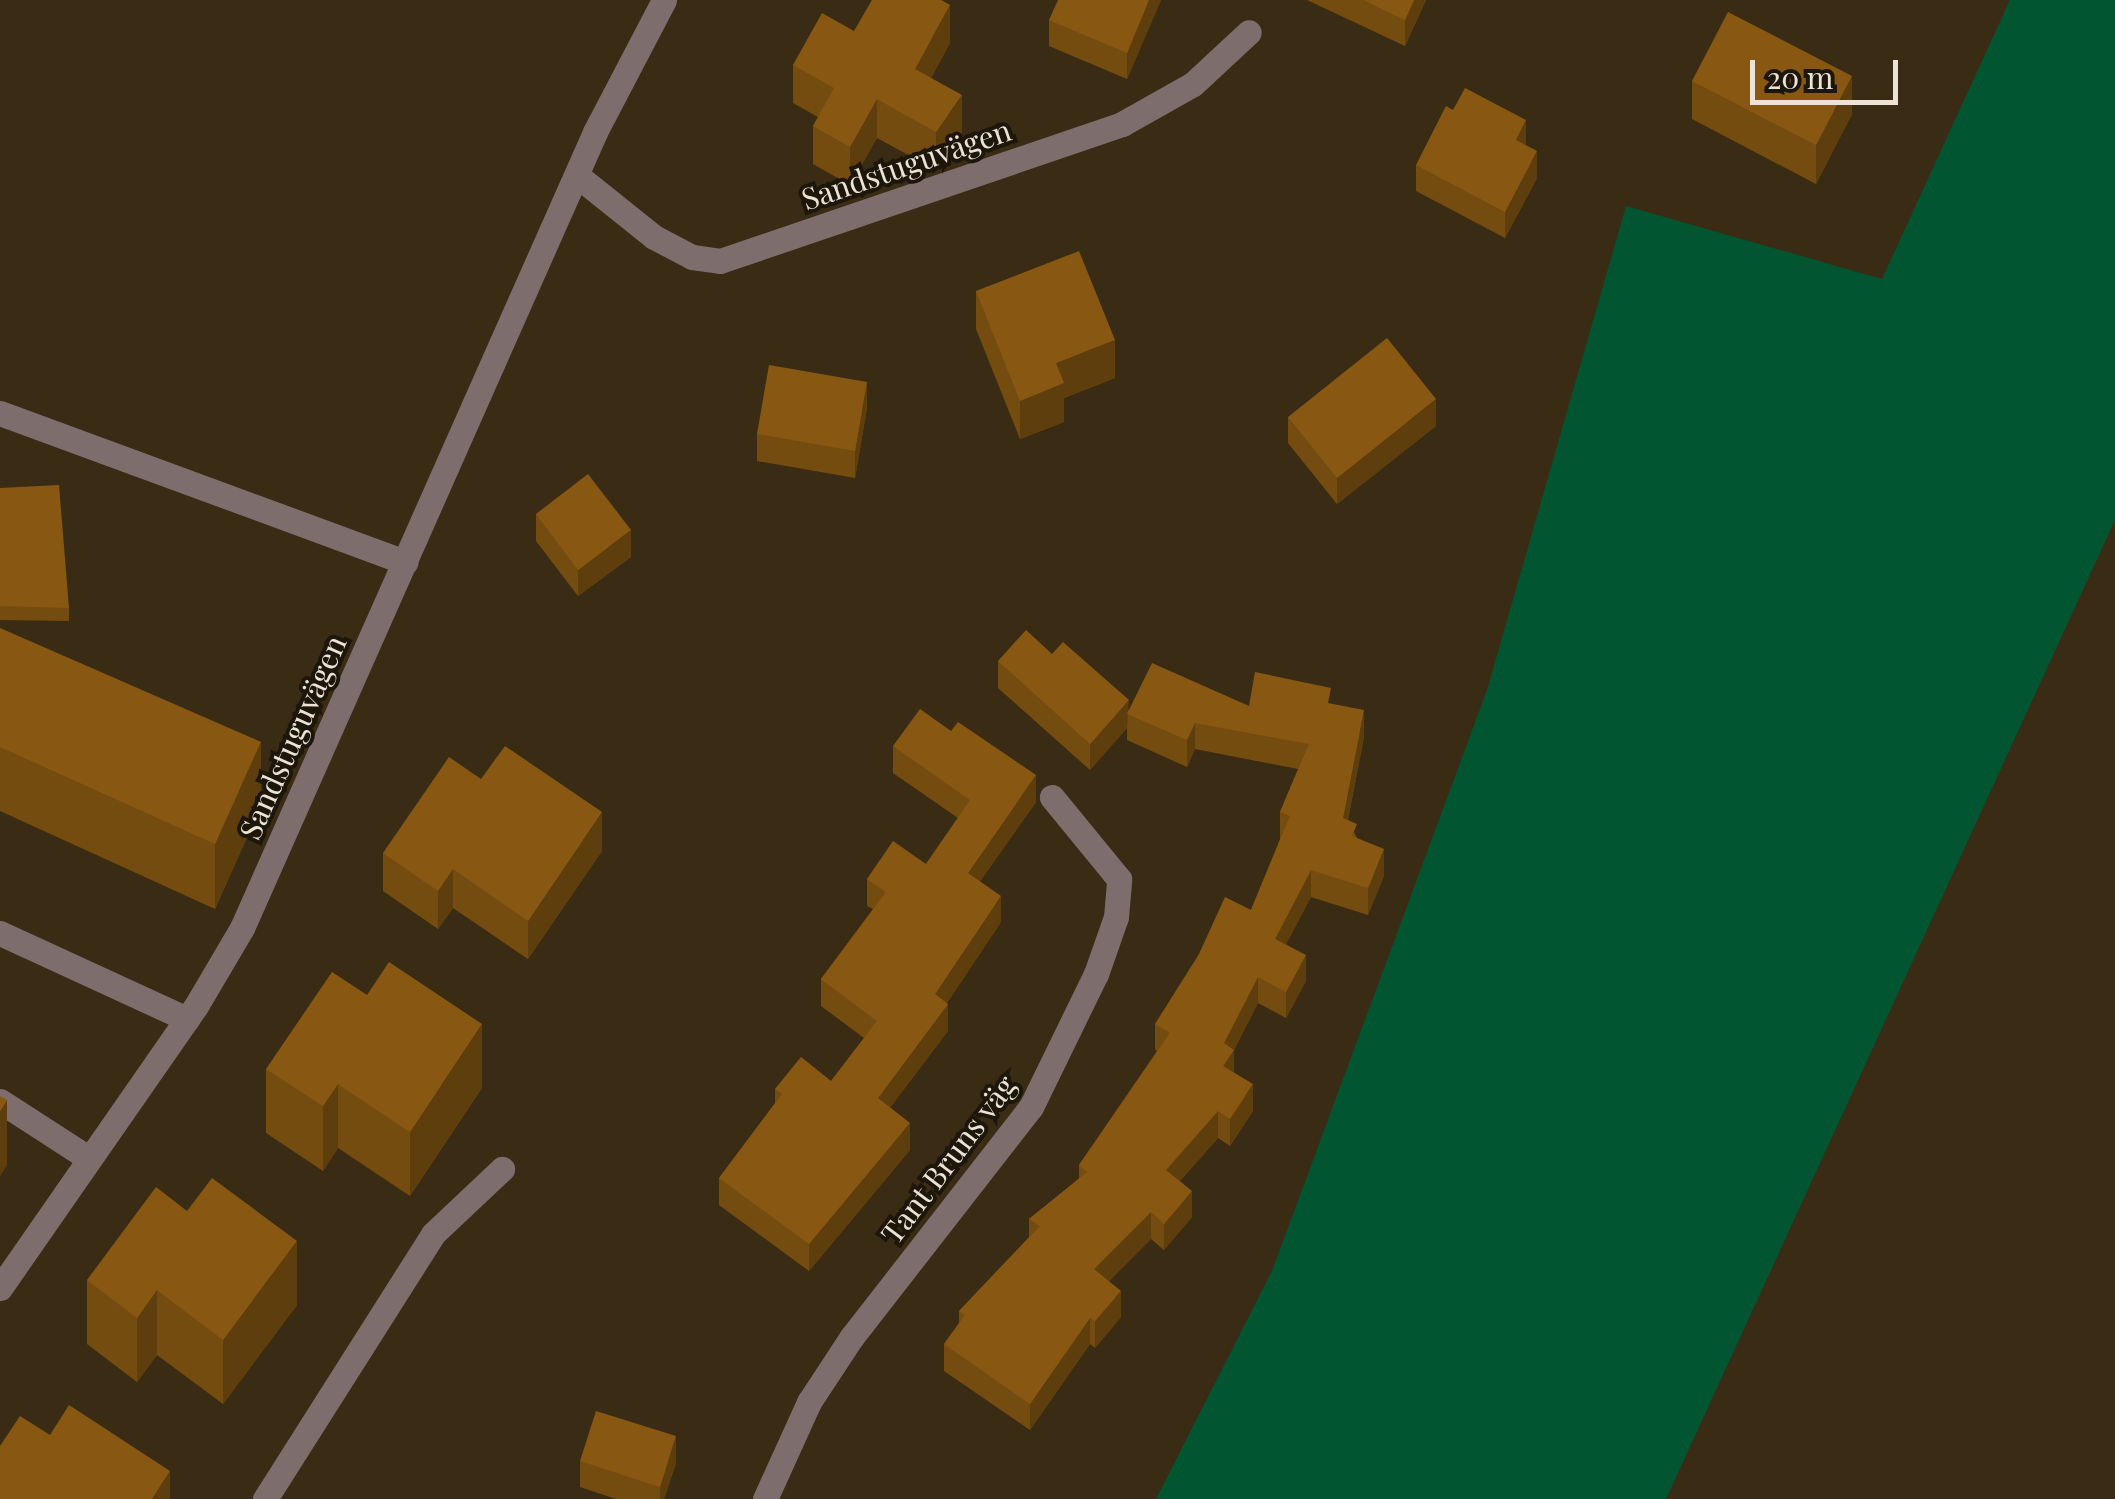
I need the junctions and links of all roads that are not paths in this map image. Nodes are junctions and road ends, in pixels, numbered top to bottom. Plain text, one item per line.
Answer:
1 (664, 0) edge
2 (1249, 32) dead end
3 (579, 177) junction
4 (0, 413) edge
5 (406, 562) junction
6 (1052, 797) dead end
7 (0, 933) edge
8 (187, 1019) junction
9 (0, 1101) edge
10 (88, 1158) junction
11 (502, 1169) dead end
12 (0, 1288) edge
13 (264, 1499) edge
14 (765, 1499) edge

1 - 3 street, Sandstuguvägen
2 - 3 street, Sandstuguvägen
3 - 5 street, Sandstuguvägen
4 - 5 street
5 - 8 street, Sandstuguvägen
6 - 14 street, Tant Bruns väg
7 - 8 street
8 - 10 street, Sandstuguvägen
9 - 10 street
10 - 12 street, Sandstuguvägen
11 - 13 street

